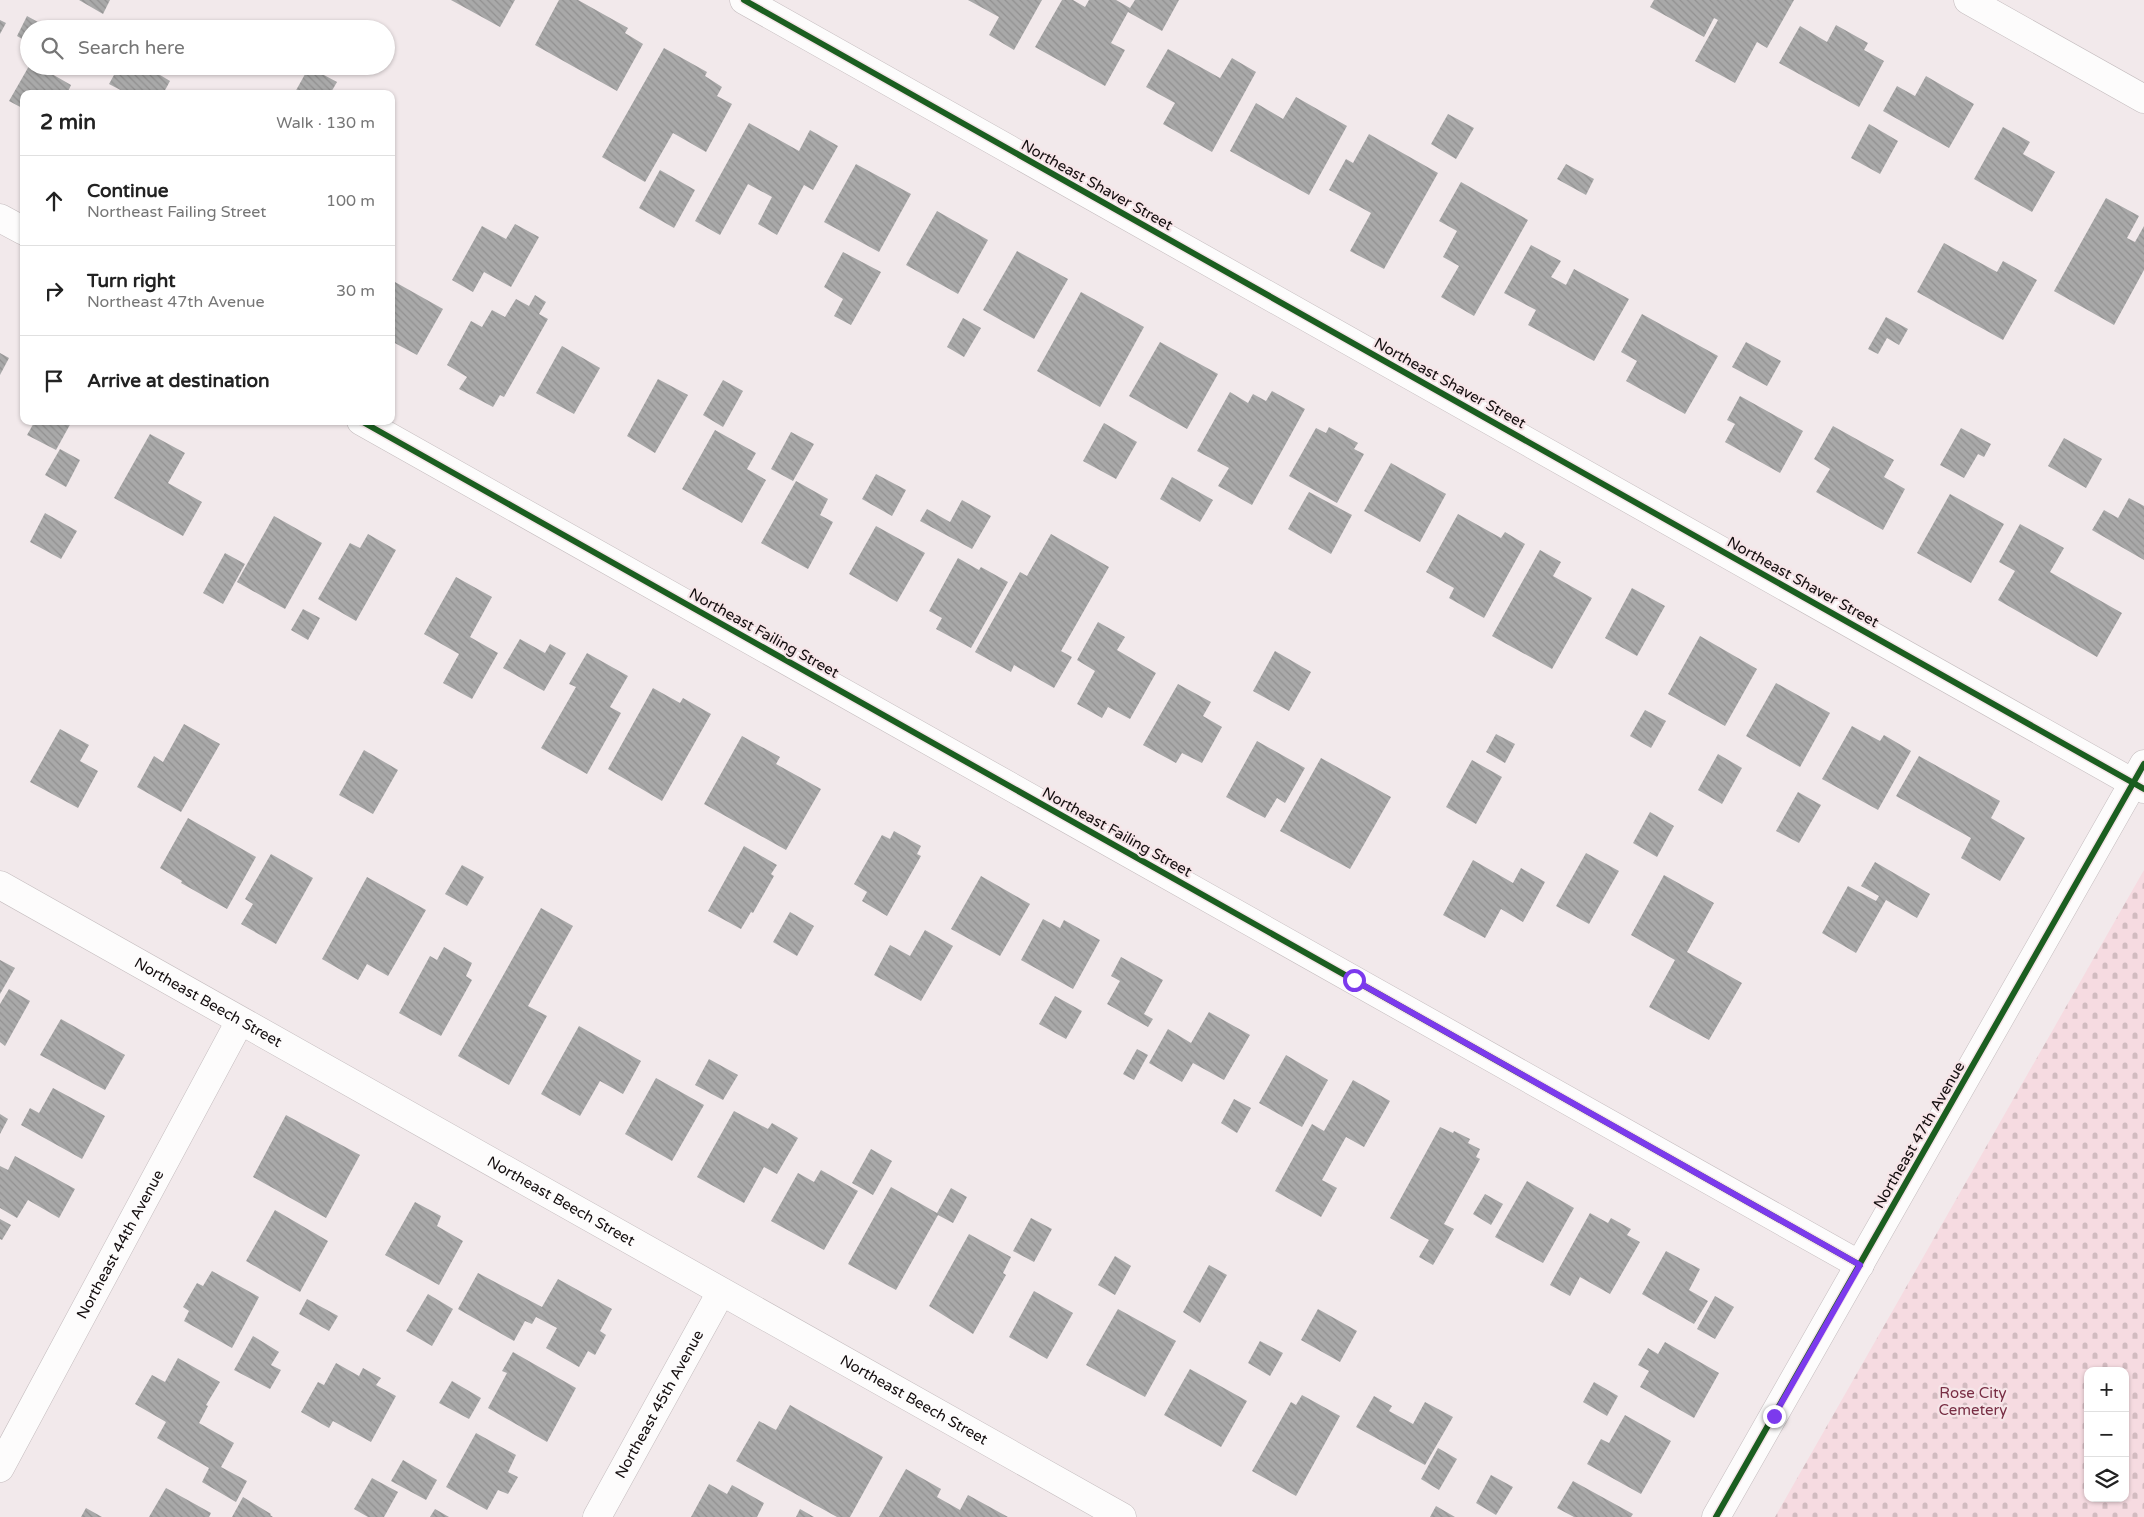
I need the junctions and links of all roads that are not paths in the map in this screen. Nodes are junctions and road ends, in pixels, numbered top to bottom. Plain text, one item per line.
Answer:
1 (744, 0) edge
2 (1968, 0) edge
3 (2144, 99) edge
4 (0, 218) edge
5 (20, 229) edge
6 (369, 425) edge
7 (2141, 778) edge
8 (0, 886) edge
9 (240, 1021) junction
10 (1860, 1265) junction
11 (721, 1292) junction
12 (0, 1468) edge
13 (1117, 1516) edge
14 (596, 1517) edge
15 (1716, 1517) edge

1 - 7 street, Northeast Shaver Street
2 - 3 street
4 - 5 street
6 - 10 street, Northeast Failing Street
7 - 10 street, Northeast 47th Avenue
8 - 9 street, Northeast Beech Street
9 - 11 street, Northeast Beech Street
9 - 12 street, Northeast 44th Avenue
10 - 15 street, Northeast 47th Avenue
11 - 13 street, Northeast Beech Street
11 - 14 street, Northeast 45th Avenue

